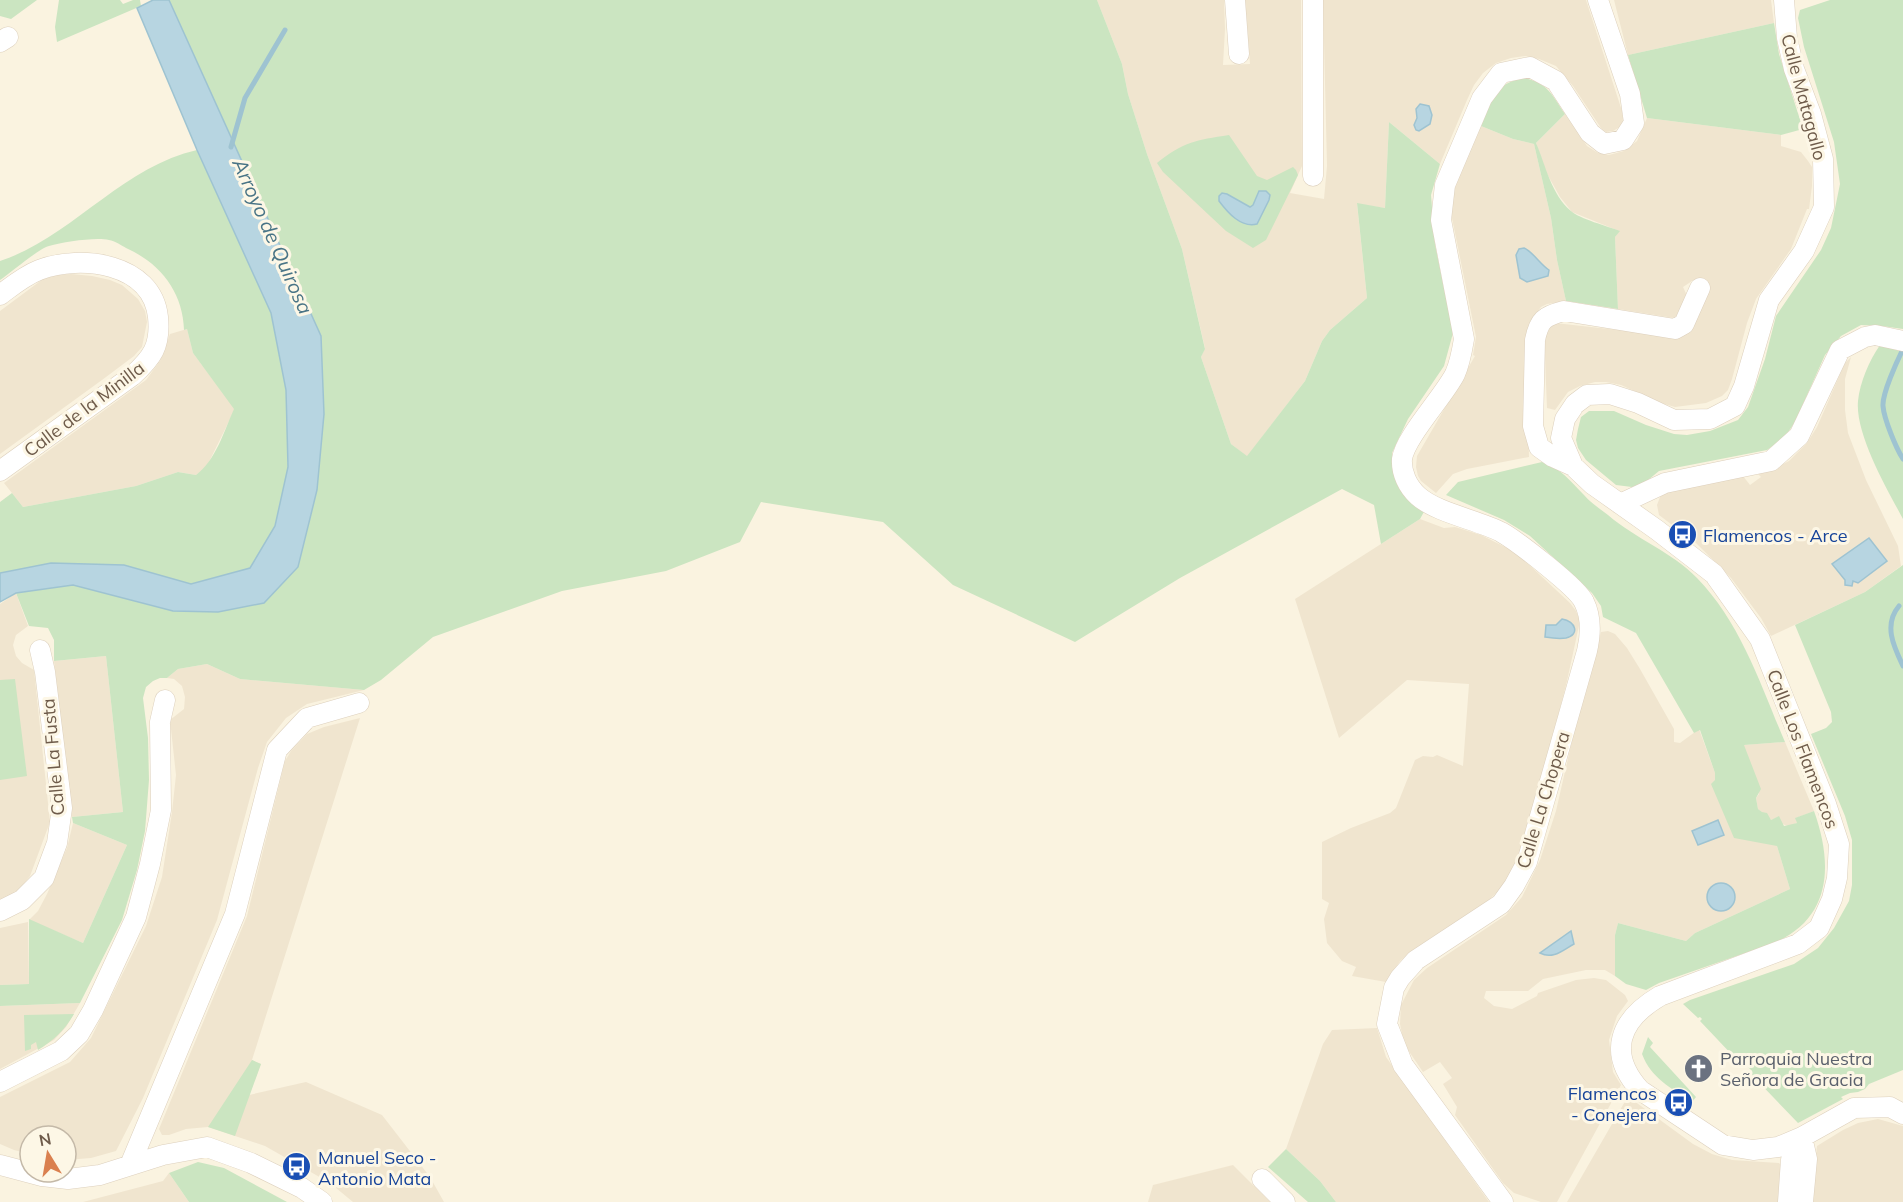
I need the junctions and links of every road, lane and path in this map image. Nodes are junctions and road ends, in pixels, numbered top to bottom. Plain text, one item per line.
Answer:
1 (1235, 0) edge
2 (1312, 0) edge
3 (1598, 0) edge
4 (1786, 1) edge
5 (1239, 54) dead end
6 (1313, 176) dead end
7 (1700, 288) dead end
8 (0, 295) edge
9 (1903, 341) edge
10 (1573, 466) junction
11 (0, 471) edge
12 (1620, 504) junction
13 (40, 650) dead end
14 (165, 700) dead end
15 (359, 703) dead end
16 (0, 911) edge
17 (0, 1082) edge
18 (1903, 1114) edge
19 (1802, 1137) junction
20 (0, 1165) edge
21 (130, 1166) junction
22 (1262, 1179) dead end
23 (322, 1202) edge
24 (1285, 1202) edge
25 (1503, 1202) edge
26 (1788, 1202) edge
27 (1803, 1202) edge

1 - 5 street
2 - 6 street
3 - 25 street, Calle La Chopera
4 - 10 street, Calle Matagallo
7 - 10 street
8 - 11 street, Calle de la Minilla
9 - 12 street
10 - 12 street, Calle Los Flamencos
12 - 19 street, Calle Los Flamencos
13 - 16 street, Calle La Fusta
14 - 17 street
15 - 21 street
18 - 19 street, Calle Los Flamencos
19 - 26 street
19 - 27 street
20 - 21 street
21 - 23 street
22 - 24 street

